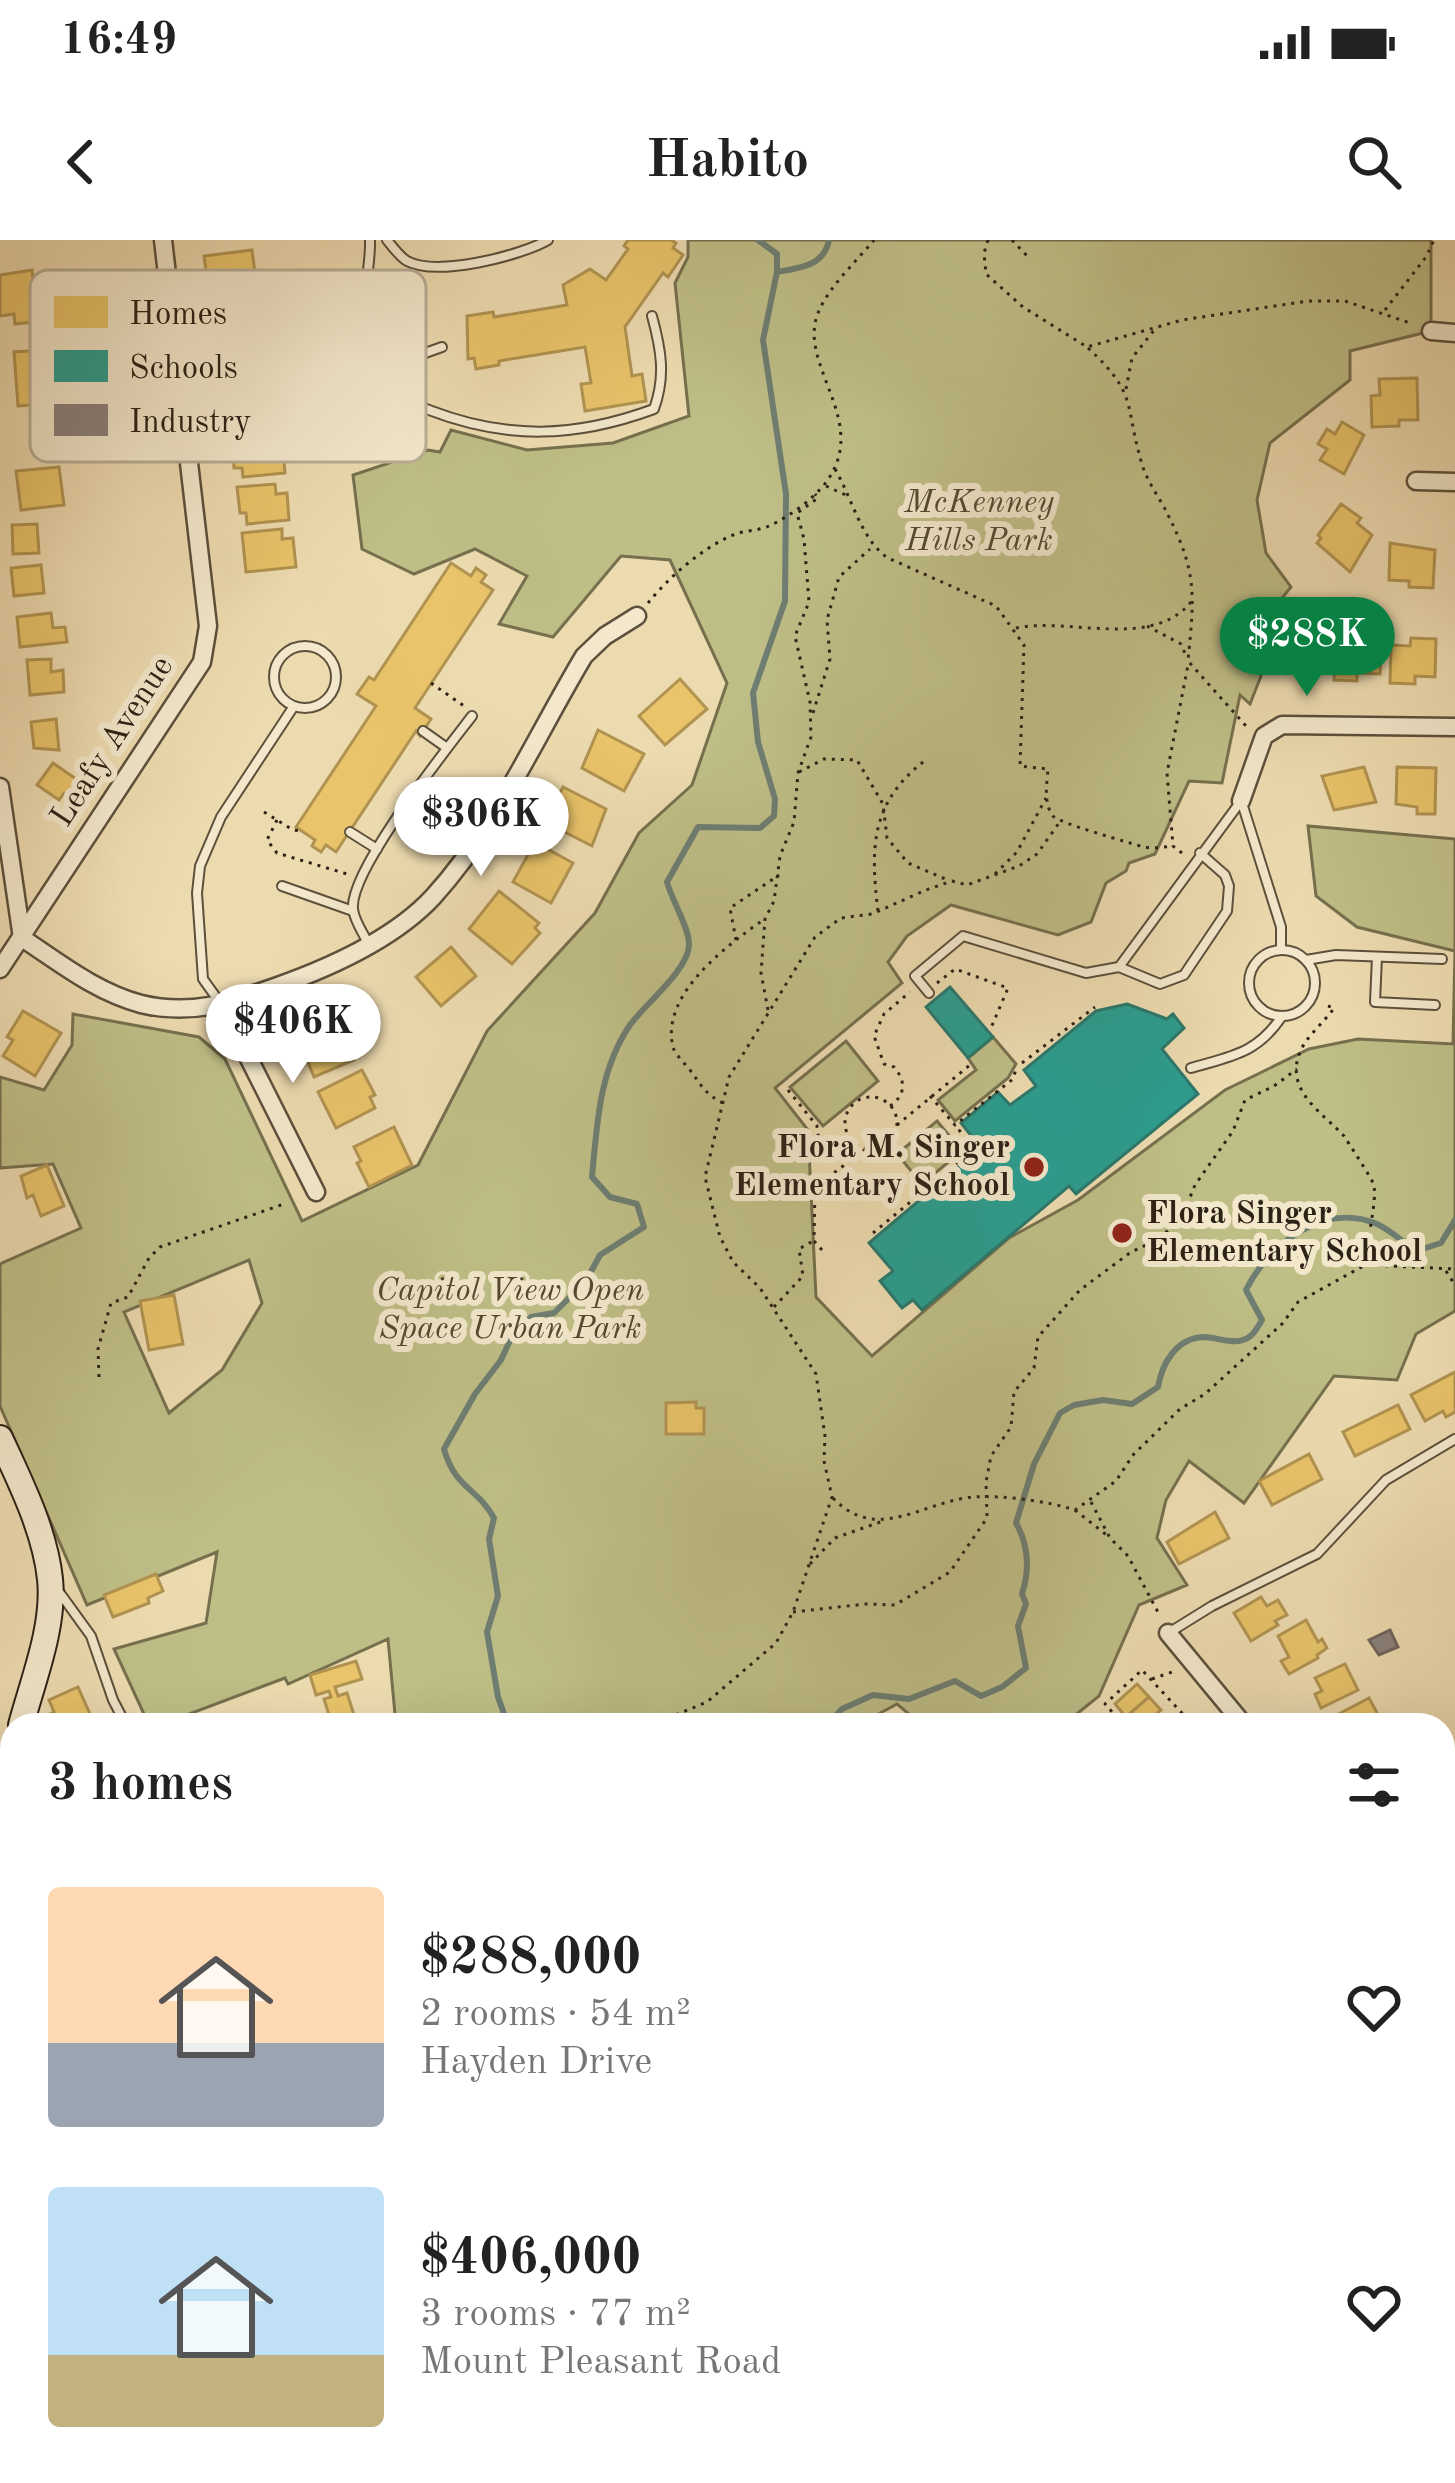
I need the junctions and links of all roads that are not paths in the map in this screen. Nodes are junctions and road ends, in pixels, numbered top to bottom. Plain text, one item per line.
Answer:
1 (163, 240) edge
2 (370, 240) edge
3 (387, 240) edge
4 (548, 240) edge
5 (167, 270) edge
6 (371, 270) edge
7 (652, 316) dead end
8 (1431, 332) road end
9 (1455, 333) edge
10 (442, 347) dead end
11 (426, 353) edge
12 (426, 407) edge
13 (190, 462) edge
14 (1416, 481) dead end
15 (1455, 482) edge
16 (637, 616) dead end
17 (292, 709) junction
18 (472, 716) dead end
19 (1455, 728) edge
20 (423, 731) dead end
21 (448, 748) junction
22 (0, 787) edge
23 (1241, 801) junction
24 (350, 832) dead end
25 (377, 849) junction
26 (1200, 854) junction
27 (282, 886) dead end
28 (353, 911) junction
29 (22, 938) junction
30 (369, 945) junction
31 (1281, 950) junction
32 (1377, 957) junction
33 (1442, 959) dead end
34 (1306, 960) junction
35 (1119, 967) junction
36 (0, 969) edge
37 (929, 993) dead end
38 (222, 1005) junction
39 (1436, 1005) dead end
40 (1282, 1016) junction
41 (1191, 1067) dead end
42 (316, 1192) dead end
43 (0, 1438) edge
44 (1455, 1439) edge
45 (50, 1580) junction
46 (1168, 1633) joint
47 (24, 1713) edge
48 (119, 1713) edge
49 (1234, 1713) edge

1 - 5 street, Leafy Avenue
2 - 6 lane
3 - 4 lane
7 - 12 lane
8 - 9 street
10 - 11 lane
13 - 29 street, Leafy Avenue
14 - 15 street
16 - 30 street
17 - 17 lane
17 - 38 lane
18 - 21 lane
19 - 23 street
20 - 21 lane
21 - 25 lane
22 - 29 street
23 - 26 lane
23 - 31 lane
24 - 25 lane
25 - 28 lane
26 - 35 lane
26 - 35 lane
27 - 28 lane
28 - 30 lane
29 - 36 street, Leafy Avenue
29 - 38 street
30 - 38 street
31 - 34 lane
31 - 40 lane
32 - 33 lane
32 - 34 lane
32 - 39 lane
34 - 40 lane
35 - 37 lane
38 - 42 street
40 - 41 lane
43 - 45 main road
44 - 46 lane
45 - 47 main road
45 - 48 lane
46 - 49 street

